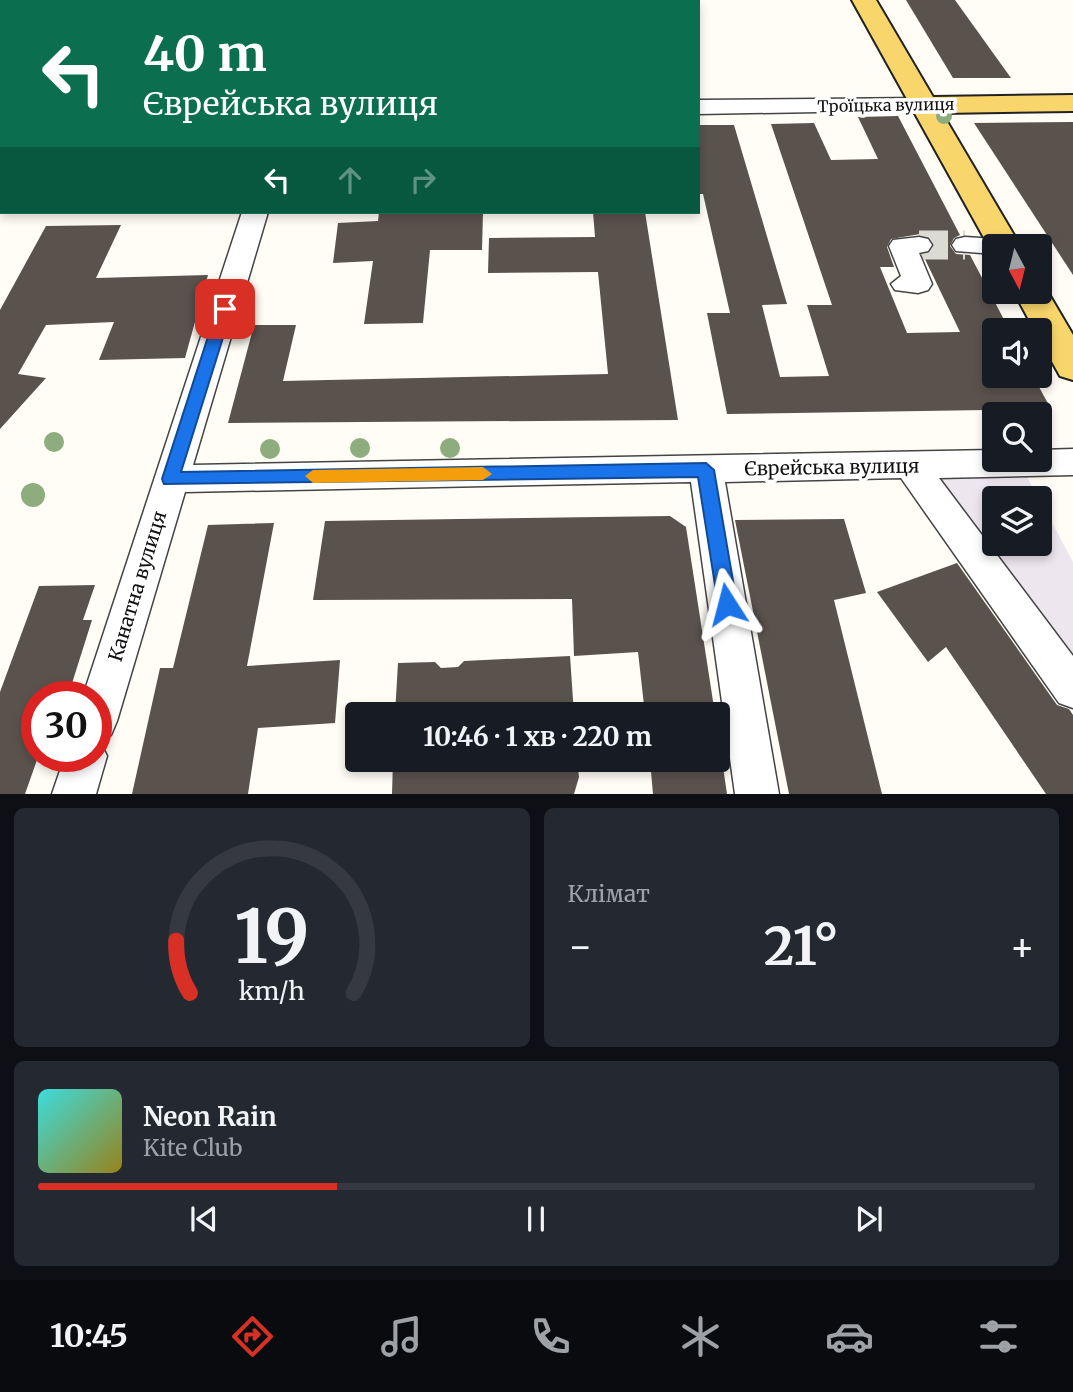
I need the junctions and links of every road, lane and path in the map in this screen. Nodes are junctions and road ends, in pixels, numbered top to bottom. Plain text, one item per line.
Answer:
1 (864, 0) edge
2 (1073, 103) edge
3 (924, 105) junction
4 (700, 107) edge
5 (255, 214) edge
6 (997, 234) edge
7 (919, 245) dead end
8 (965, 246) tunnel mouth
9 (982, 246) edge
10 (905, 284) dead end
11 (1038, 304) edge
12 (1073, 367) edge
13 (1073, 461) edge
14 (911, 466) junction
15 (706, 470) junction
16 (170, 479) junction
17 (108, 681) edge
18 (1073, 689) edge
19 (81, 772) edge
20 (74, 793) edge
21 (757, 793) edge

1 - 3 main road
2 - 3 main road, Троїцька вулиця
3 - 4 street, Троїцька вулиця
3 - 6 main road
5 - 16 street, Канатна вулиця
7 - 10 street
8 - 9 street
11 - 12 main road
13 - 14 street, Єврейська вулиця
14 - 15 street, Єврейська вулиця
14 - 18 street
15 - 16 street, Єврейська вулиця
15 - 21 street
16 - 17 street, Канатна вулиця
19 - 20 street

